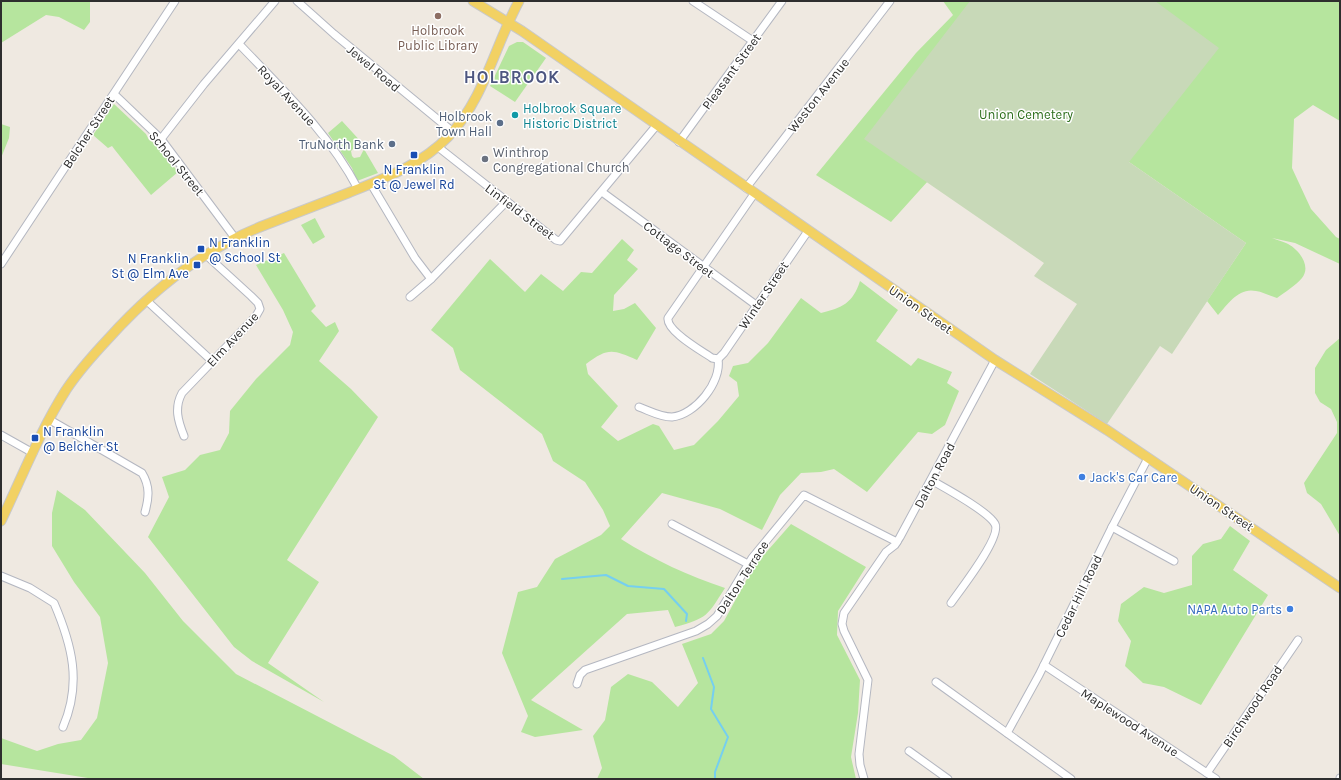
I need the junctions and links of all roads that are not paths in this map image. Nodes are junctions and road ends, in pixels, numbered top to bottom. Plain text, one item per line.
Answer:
1 (175, 1) edge
2 (275, 1) edge
3 (297, 1) edge
4 (473, 1) edge
5 (519, 1) edge
6 (693, 1) edge
7 (782, 1) edge
8 (890, 1) edge
9 (508, 23) junction
10 (753, 41) junction
11 (238, 44) junction
12 (114, 94) junction
13 (656, 126) junction
14 (453, 132) junction
15 (161, 139) junction
16 (679, 142) junction
17 (438, 147) junction
18 (371, 184) junction
19 (746, 188) junction
20 (358, 189) junction
21 (602, 192) junction
22 (754, 194) junction
23 (507, 201) junction
24 (808, 231) junction
25 (235, 238) junction
26 (205, 254) junction
27 (1, 264) edge
28 (703, 267) junction
29 (431, 279) junction
30 (410, 297) dead end
31 (146, 300) junction
32 (756, 306) junction
33 (718, 359) junction
34 (995, 360) junction
35 (212, 361) junction
36 (639, 407) dead end
37 (50, 420) junction
38 (1, 435) edge
39 (184, 436) dead end
40 (33, 453) junction
41 (1148, 458) junction
42 (931, 480) junction
43 (145, 512) dead end
44 (1, 521) edge
45 (672, 524) dead end
46 (1112, 527) junction
47 (897, 542) junction
48 (1174, 561) dead end
49 (748, 564) junction
50 (1, 576) edge
51 (1340, 588) edge
52 (951, 603) dead end
53 (1298, 640) dead end
54 (1044, 665) junction
55 (936, 682) dead end
56 (577, 684) dead end
57 (63, 727) dead end
58 (1007, 733) junction
59 (909, 751) dead end
60 (1207, 773) junction
61 (864, 779) edge
62 (948, 779) edge
63 (1071, 779) edge
64 (1216, 779) edge

1 - 12 street, Belcher Street
2 - 11 street
3 - 14 street, Jewel Road
4 - 9 main road, Union Street
5 - 9 main road
6 - 10 street
7 - 10 street, Pleasant Street
8 - 19 street, Weston Avenue
9 - 13 main road, Union Street
9 - 14 main road
10 - 16 street, Pleasant Street
11 - 15 street
11 - 20 street, Royal Avenue
12 - 15 street, School Street
12 - 27 street, Belcher Street
13 - 16 main road, Union Street
13 - 21 street, Linfield Street
14 - 17 main road
15 - 25 street, School Street
16 - 19 main road, Union Street
17 - 18 main road
17 - 23 street, Linfield Street
18 - 20 main road
18 - 29 street
19 - 22 main road, Union Street
20 - 25 main road
21 - 23 street, Linfield Street
21 - 28 street, Cottage Street
22 - 24 main road, Union Street
22 - 28 street
23 - 29 street
24 - 32 street, Winter Street
24 - 34 main road, Union Street
25 - 26 main road
26 - 31 main road
26 - 35 street, Elm Avenue
28 - 32 street, Cottage Street
28 - 33 street
29 - 30 street
31 - 35 street
31 - 37 main road
32 - 33 street, Winter Street
33 - 36 street
34 - 41 main road, Union Street
34 - 42 street, Dalton Road
35 - 39 street, Elm Avenue
37 - 40 main road
37 - 43 street
38 - 40 street
40 - 44 main road
41 - 46 street, Cedar Hill Road
41 - 51 main road, Union Street
42 - 47 street, Dalton Road
42 - 52 street
45 - 49 street
46 - 48 street
46 - 54 street, Cedar Hill Road
47 - 49 street, Dalton Terrace
47 - 61 street, Dalton Road
49 - 56 street, Dalton Terrace
50 - 57 street
53 - 60 street, Birchwood Road
54 - 58 street, Cedar Hill Road
54 - 60 street, Maplewood Avenue
55 - 58 street
58 - 63 street
59 - 62 street
60 - 64 street, Maplewood Avenue

